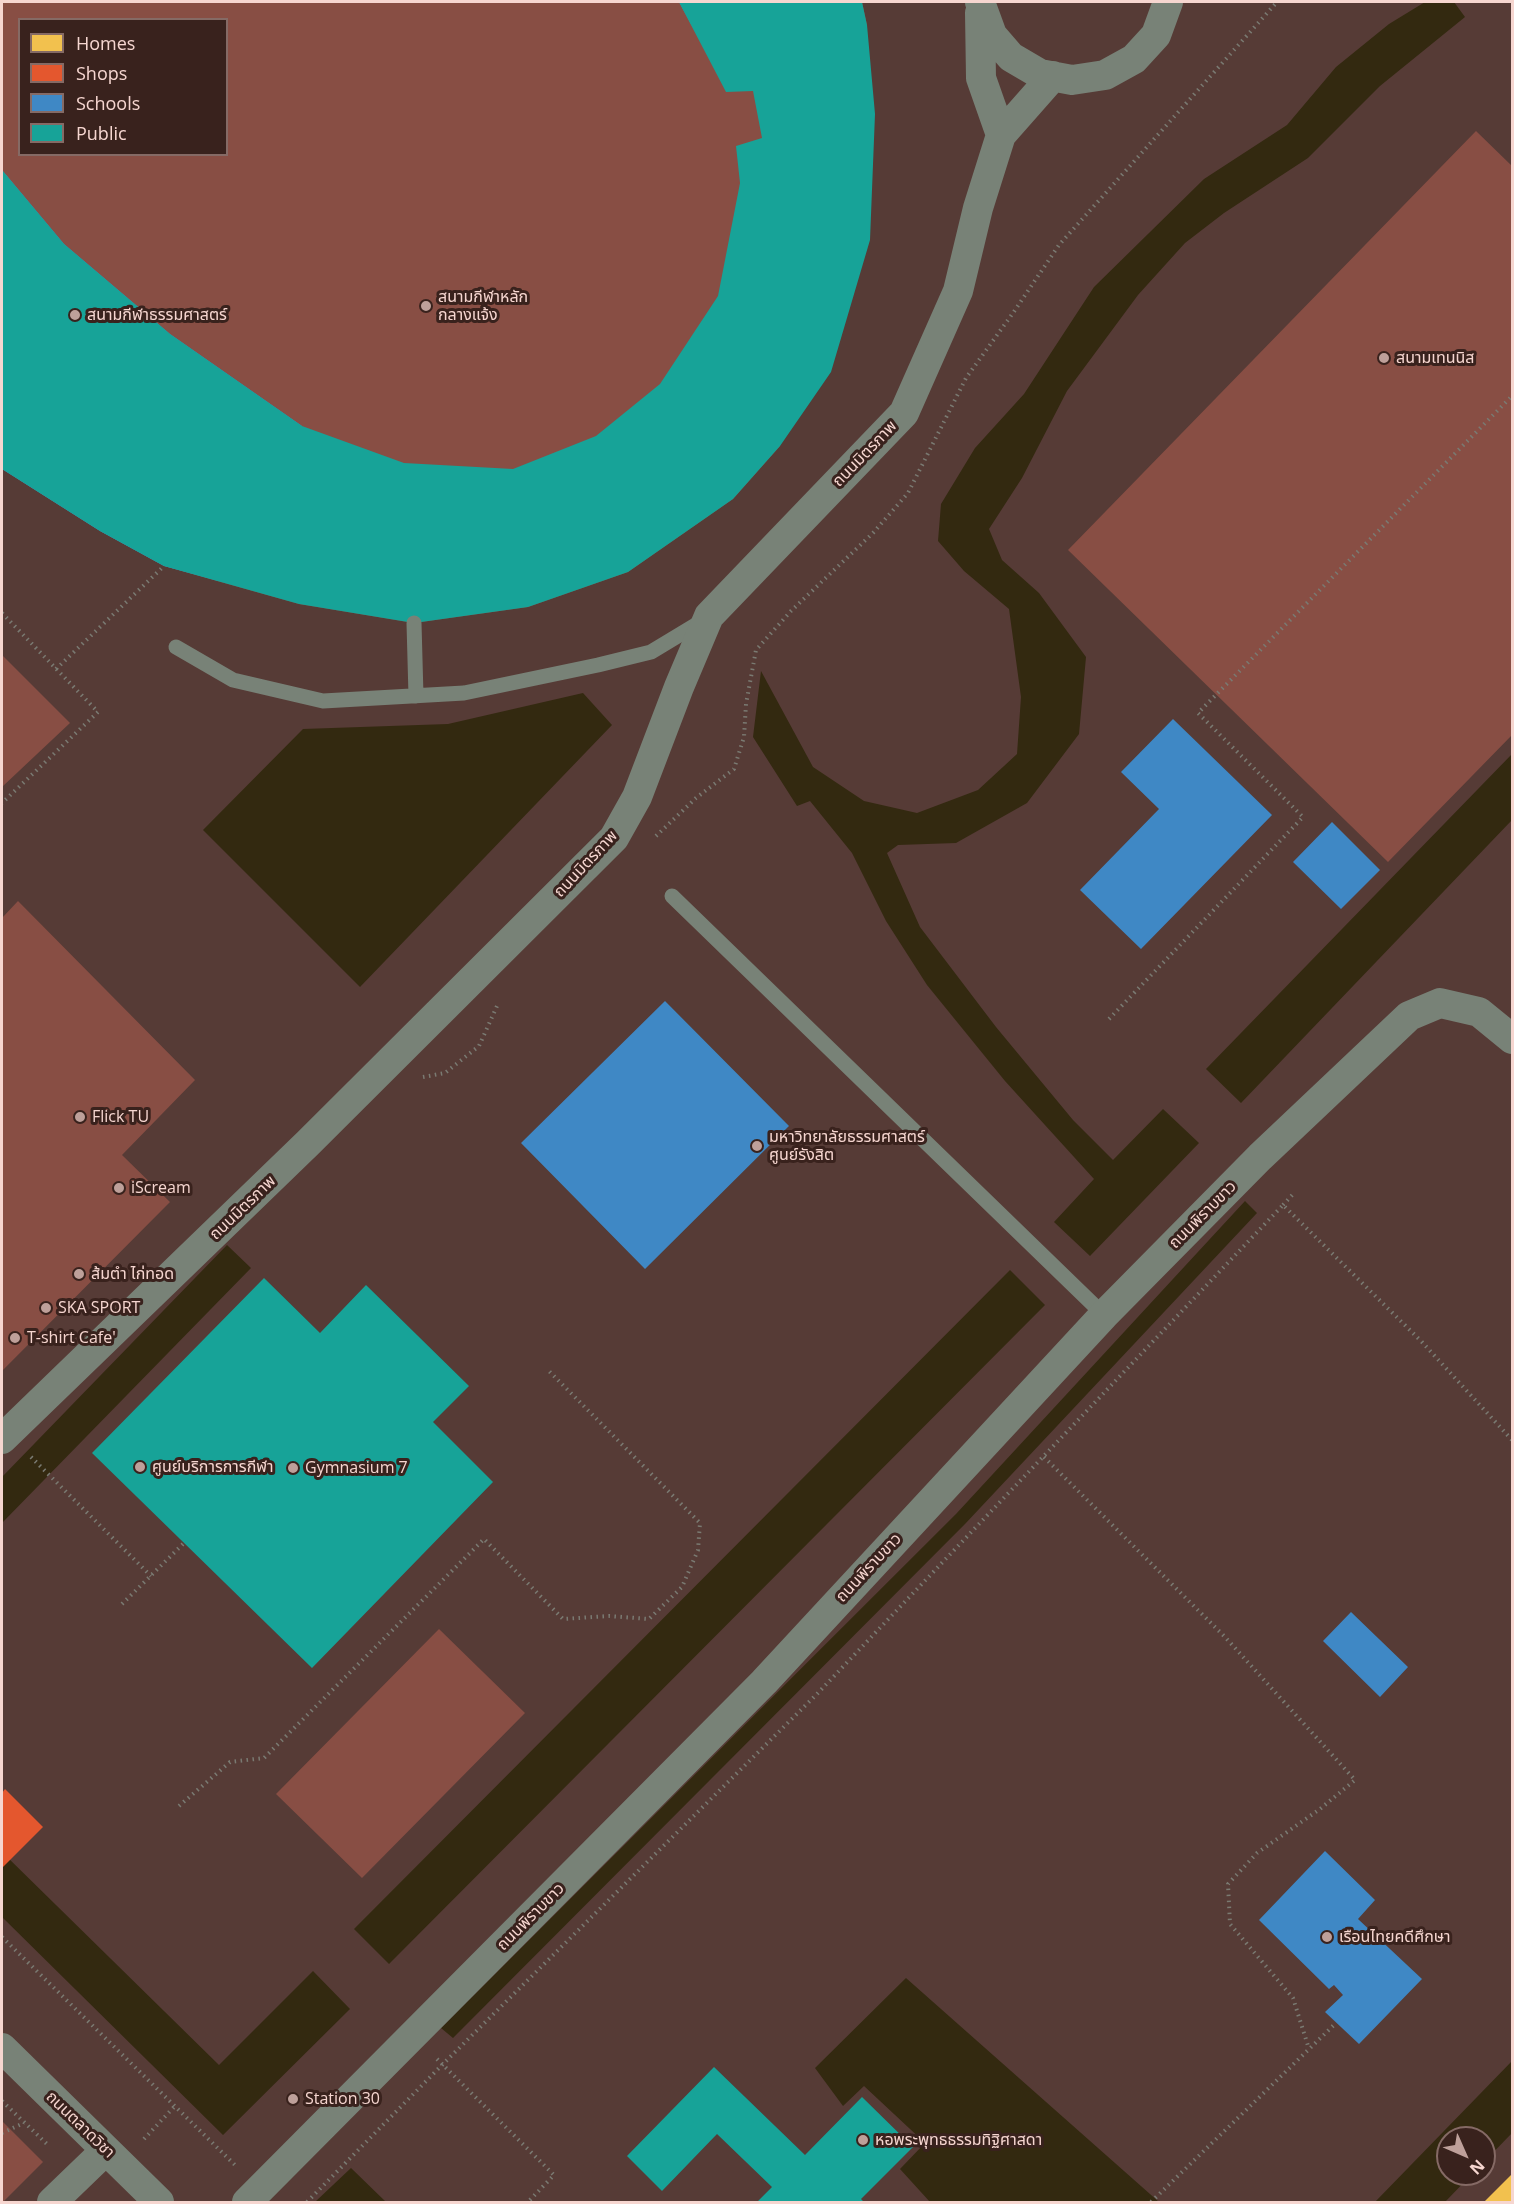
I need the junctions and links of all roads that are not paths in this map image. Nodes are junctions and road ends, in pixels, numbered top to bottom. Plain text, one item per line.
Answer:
1 (980, 2) edge
2 (1169, 2) edge
3 (1053, 76) junction
4 (1001, 135) junction
5 (709, 616) junction
6 (414, 622) dead end
7 (176, 647) dead end
8 (416, 696) junction
9 (672, 896) dead end
10 (1511, 1034) edge
11 (1104, 1315) junction
12 (2, 1438) edge
13 (2, 2048) edge
14 (105, 2150) junction
15 (253, 2196) edge
16 (52, 2202) edge
17 (159, 2202) edge

1 - 3 street
1 - 4 street
2 - 3 street
3 - 4 street, ถนนมิตรภาพ
4 - 5 street, ถนนมิตรภาพ
5 - 8 lane
5 - 12 street, ถนนมิตรภาพ
6 - 8 lane
7 - 8 lane
9 - 11 lane
10 - 11 street, ถนนพิราบขาว
11 - 15 street, ถนนพิราบขาว
13 - 14 street, ถนนตลาดวิชา
14 - 16 street
14 - 17 street, ถนนตลาดวิชา

